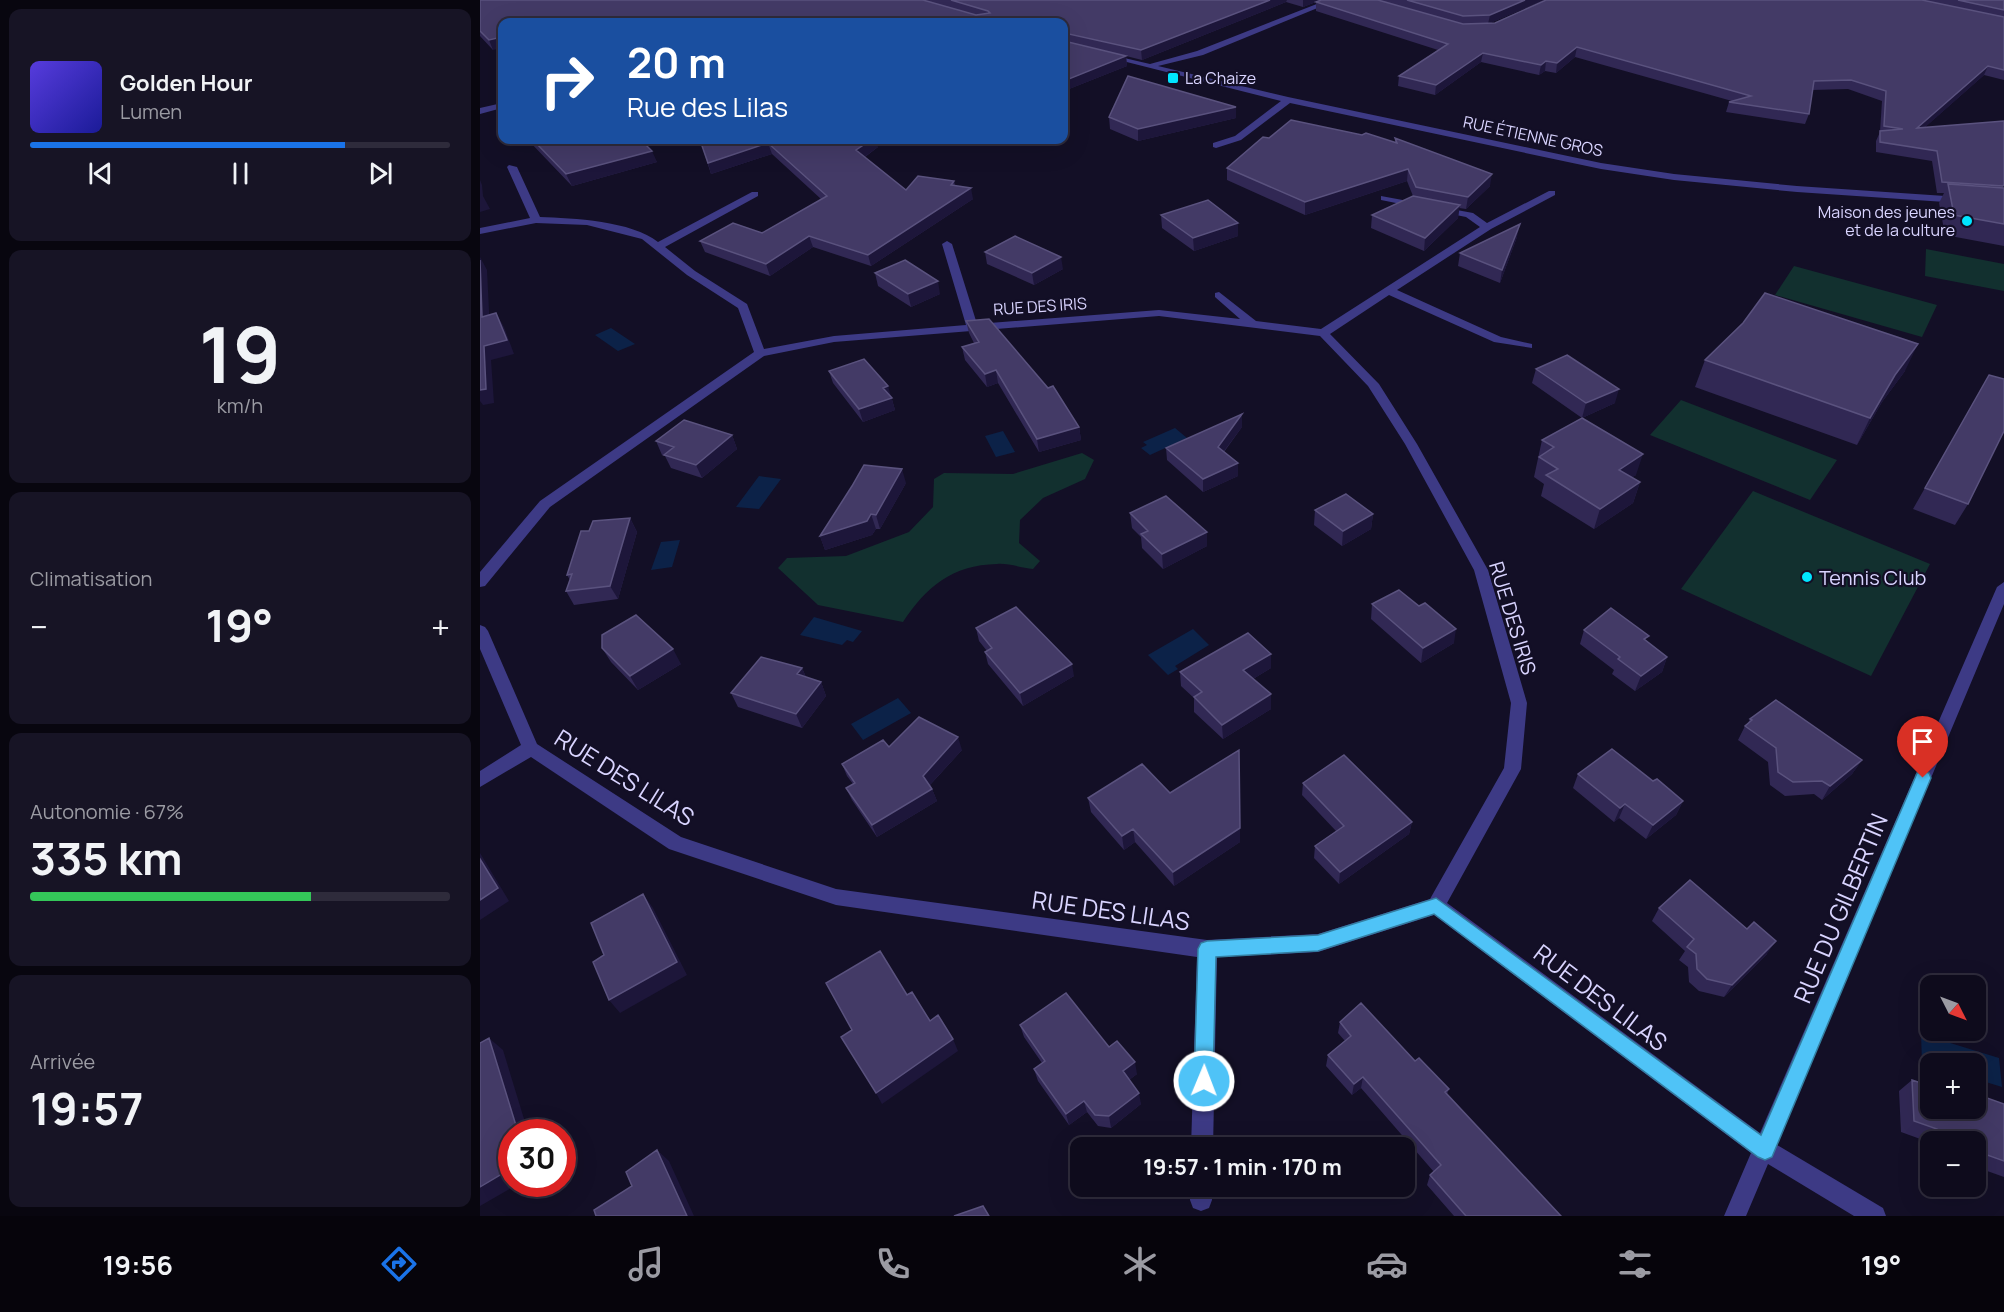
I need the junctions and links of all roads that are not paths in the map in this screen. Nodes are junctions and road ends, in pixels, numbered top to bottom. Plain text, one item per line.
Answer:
1 (1333, 0) edge
2 (1095, 54) edge
3 (1149, 66) junction
4 (1288, 100) junction
5 (498, 107) edge
6 (480, 111) edge
7 (1216, 145) dead end
8 (512, 167) dead end
9 (1551, 193) dead end
10 (755, 194) dead end
11 (1384, 198) dead end
12 (1972, 200) edge
13 (536, 220) junction
14 (1487, 227) junction
15 (480, 231) edge
16 (947, 244) dead end
17 (658, 246) junction
18 (1390, 291) junction
19 (1219, 294) dead end
20 (1252, 324) junction
21 (973, 328) junction
22 (1323, 333) junction
23 (1527, 346) dead end
24 (760, 353) junction
25 (480, 582) edge
26 (2004, 587) edge
27 (480, 631) edge
28 (531, 748) junction
29 (480, 780) edge
30 (1436, 906) junction
31 (1207, 949) junction
32 (1202, 1137) edge
33 (1765, 1150) junction
34 (1735, 1216) edge
35 (1875, 1216) edge

1 - 3 street
2 - 3 street, RUE ÉTIENNE GROS
3 - 4 street, RUE ÉTIENNE GROS
4 - 7 street
4 - 12 street, RUE ÉTIENNE GROS
5 - 6 street
8 - 13 street
9 - 14 street
10 - 17 street
11 - 14 street
13 - 15 street
13 - 17 street
14 - 18 street
16 - 21 street
17 - 24 street
18 - 22 street
18 - 23 street
19 - 20 street
20 - 21 street, RUE DES IRIS
20 - 22 street, RUE DES IRIS
21 - 24 street, RUE DES IRIS
22 - 30 street, RUE DES IRIS
24 - 25 street, RUE DES IRIS
26 - 33 street, RUE DU GILBERTIN
27 - 28 street, RUE DES LILAS
28 - 29 street
28 - 31 street, RUE DES LILAS
30 - 31 street, RUE DES LILAS
30 - 33 street, RUE DES LILAS
31 - 32 street
33 - 34 street, RUE DU GILBERTIN
33 - 35 street, RUE DES LILAS

